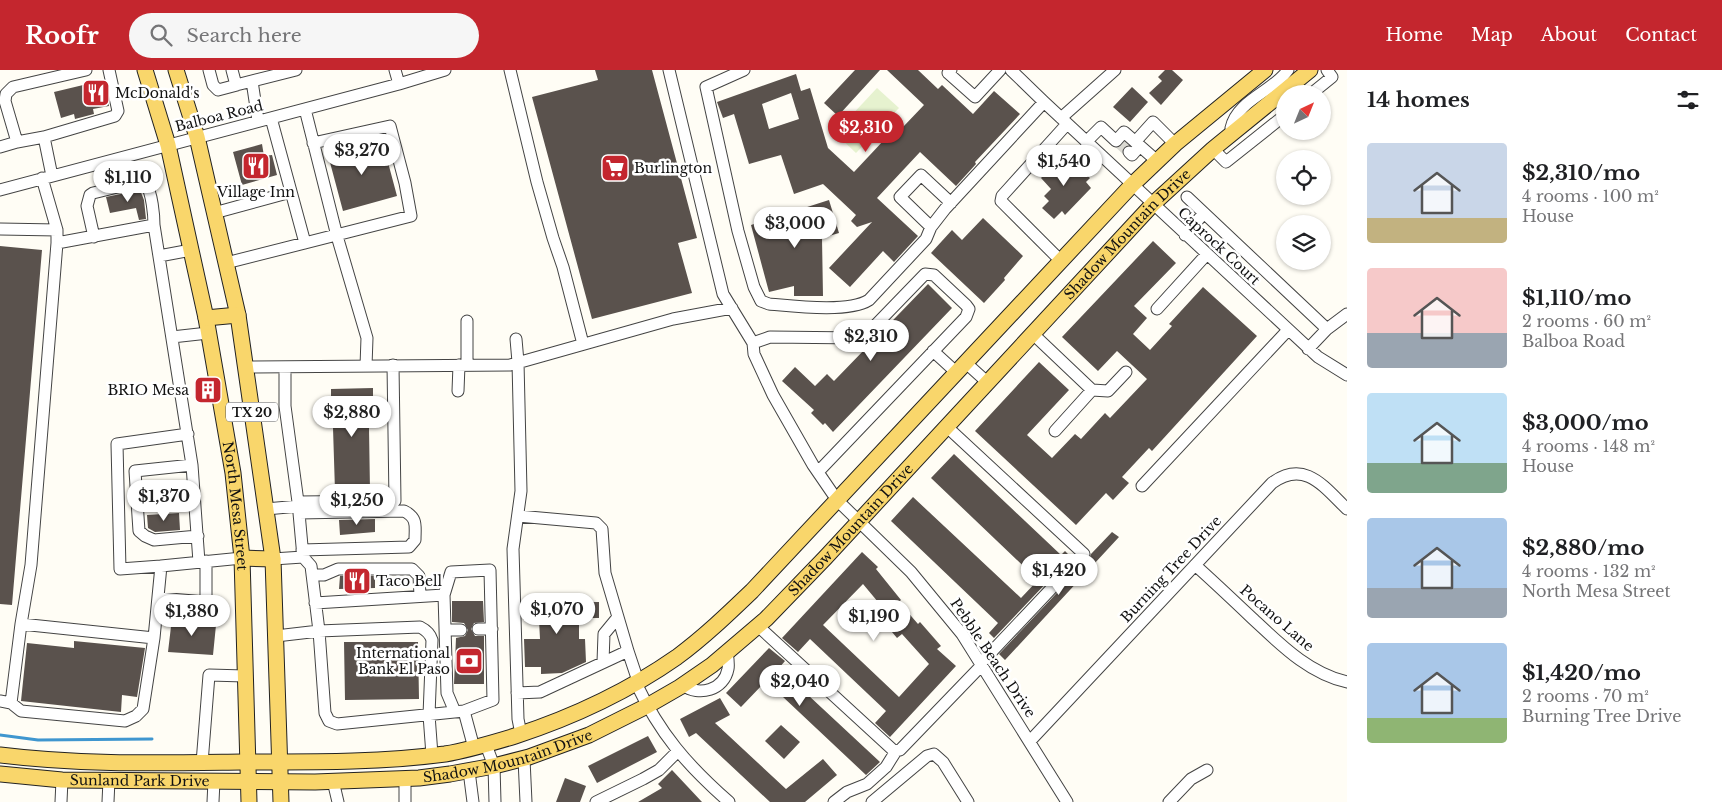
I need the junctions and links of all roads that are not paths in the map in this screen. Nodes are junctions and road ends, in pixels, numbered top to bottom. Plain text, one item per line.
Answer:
1 (86, 70) edge
2 (109, 70) edge
3 (145, 70) edge
4 (176, 70) edge
5 (209, 70) edge
6 (232, 70) edge
7 (296, 70) edge
8 (395, 70) edge
9 (445, 70) edge
10 (510, 70) edge
11 (669, 70) edge
12 (744, 70) edge
13 (951, 70) edge
14 (1000, 70) edge
15 (1011, 70) edge
16 (1114, 70) edge
17 (1265, 70) edge
18 (1288, 70) edge
19 (1310, 70) edge
20 (1327, 70) edge
21 (252, 81) junction
22 (399, 84) junction
23 (237, 85) junction
24 (1322, 85) edge
25 (1044, 102) junction
26 (305, 109) junction
27 (271, 118) junction
28 (258, 121) junction
29 (1064, 121) junction
30 (1276, 122) edge
31 (1234, 132) junction
32 (44, 137) junction
33 (197, 137) junction
34 (17, 142) junction
35 (313, 142) junction
36 (1086, 142) junction
37 (1175, 144) junction
38 (168, 145) junction
39 (1134, 147) junction
40 (0, 148) edge
41 (1213, 149) junction
42 (1157, 161) junction
43 (47, 177) junction
44 (1132, 185) junction
45 (0, 190) edge
46 (291, 192) junction
47 (1188, 197) dead end
48 (951, 203) junction
49 (1153, 204) junction
50 (214, 213) junction
51 (1204, 213) junction
52 (154, 226) junction
53 (931, 227) junction
54 (0, 229) edge
55 (57, 230) junction
56 (1185, 235) junction
57 (94, 236) junction
58 (337, 236) junction
59 (57, 242) junction
60 (305, 243) junction
61 (191, 250) junction
62 (1207, 254) junction
63 (159, 256) junction
64 (1061, 261) junction
65 (226, 263) junction
66 (732, 308) junction
67 (1157, 308) dead end
68 (1347, 314) edge
69 (238, 315) junction
70 (467, 321) dead end
71 (207, 325) junction
72 (1327, 329) junction
73 (1288, 330) junction
74 (1033, 334) junction
75 (172, 337) junction
76 (516, 339) dead end
77 (753, 343) junction
78 (583, 344) junction
79 (1308, 349) junction
80 (933, 351) junction
81 (518, 362) junction
82 (393, 365) junction
83 (463, 365) junction
84 (366, 366) junction
85 (246, 367) junction
86 (285, 367) junction
87 (962, 368) junction
88 (1126, 372) dead end
89 (1347, 375) edge
90 (988, 382) junction
91 (1092, 390) junction
92 (458, 391) dead end
93 (946, 426) junction
94 (1055, 431) dead end
95 (188, 434) junction
96 (192, 465) junction
97 (818, 472) junction
98 (1142, 486) dead end
99 (837, 500) junction
100 (299, 507) junction
101 (266, 509) junction
102 (1347, 509) edge
103 (518, 516) junction
104 (859, 521) junction
105 (198, 536) junction
106 (303, 553) junction
107 (242, 558) junction
108 (273, 559) junction
109 (202, 561) junction
110 (1195, 564) junction
111 (160, 566) junction
112 (312, 575) junction
113 (444, 595) junction
114 (420, 596) junction
115 (158, 598) junction
116 (315, 603) junction
117 (618, 618) junction
118 (20, 624) junction
119 (758, 626) junction
120 (478, 629) dead end
121 (492, 629) junction
122 (445, 630) junction
123 (461, 630) dead end
124 (320, 631) junction
125 (276, 636) junction
126 (154, 638) junction
127 (628, 651) junction
128 (727, 652) junction
129 (603, 662) junction
130 (982, 664) junction
131 (245, 676) junction
132 (637, 682) junction
133 (1347, 682) edge
134 (683, 685) junction
135 (517, 694) junction
136 (6, 702) edge
137 (647, 706) junction
138 (459, 712) junction
139 (429, 715) junction
140 (521, 734) junction
141 (1030, 742) junction
142 (480, 746) junction
143 (678, 751) junction
144 (896, 751) junction
145 (0, 755) edge
146 (432, 755) junction
147 (524, 759) junction
148 (63, 761) junction
149 (248, 762) junction
150 (280, 762) junction
151 (202, 763) junction
152 (494, 766) junction
153 (1207, 770) dead end
154 (469, 771) junction
155 (0, 774) edge
156 (405, 778) junction
157 (62, 780) junction
158 (109, 780) junction
159 (214, 781) junction
160 (248, 781) junction
161 (280, 781) junction
162 (333, 781) junction
163 (61, 802) edge
164 (108, 802) edge
165 (213, 802) edge
166 (249, 802) edge
167 (281, 802) edge
168 (338, 802) edge
169 (405, 802) edge
170 (472, 802) edge
171 (495, 802) edge
172 (526, 802) edge
173 (596, 802) edge
174 (729, 802) edge
175 (834, 802) edge
176 (872, 802) edge
177 (968, 802) edge
178 (1067, 802) edge
179 (1169, 802) edge

1 - 34 street
2 - 32 street
3 - 38 main road, North Mesa Street / TX 20
4 - 33 main road, TX 20
5 - 23 street
6 - 23 street
7 - 21 street
8 - 22 street
9 - 22 street, Balboa Road
10 - 78 street
11 - 66 street, Pebble Beach Drive
12 - 53 street
13 - 14 street
15 - 25 street, Caprock Court
16 - 29 street
17 - 37 main road, Shadow Mountain Drive
18 - 31 street
19 - 31 main road, Shadow Mountain Drive
20 - 24 street
21 - 23 street
21 - 28 street
22 - 26 street, Balboa Road
25 - 29 street, Caprock Court
25 - 48 street
26 - 27 street, Balboa Road
26 - 35 street
27 - 28 street, Balboa Road
27 - 46 street
28 - 33 street, Balboa Road
29 - 36 street, Caprock Court
29 - 64 street
30 - 41 street
31 - 41 main road, Shadow Mountain Drive
32 - 34 street
32 - 43 street
33 - 38 street, Balboa Road
33 - 50 main road, TX 20
34 - 40 street
35 - 58 street
35 - 58 street
36 - 39 street
36 - 44 street, Caprock Court
37 - 39 street
37 - 42 main road, Shadow Mountain Drive
38 - 43 street, Balboa Road
38 - 61 main road, North Mesa Street / TX 20
39 - 42 street
41 - 49 main road, Shadow Mountain Drive
42 - 44 main road, Shadow Mountain Drive
43 - 45 street, Balboa Road
43 - 55 street
44 - 49 street, Caprock Court
44 - 64 main road, Shadow Mountain Drive
46 - 50 street
46 - 60 street
47 - 51 street
48 - 53 street
48 - 53 street
49 - 56 street, Caprock Court
49 - 74 main road, Shadow Mountain Drive
50 - 65 main road, TX 20
51 - 56 street
51 - 72 street
52 - 57 street
52 - 57 street
52 - 63 street
54 - 55 street
55 - 59 street
56 - 62 street, Caprock Court
57 - 59 street
58 - 60 street
58 - 84 street
59 - 118 street
60 - 65 street
61 - 63 street
61 - 71 main road, North Mesa Street / TX 20
62 - 67 street
62 - 73 street, Caprock Court
63 - 75 street
64 - 87 main road, Shadow Mountain Drive
65 - 69 main road, TX 20
66 - 77 street, Pebble Beach Drive
66 - 78 street
68 - 72 street
69 - 71 main road
69 - 85 main road, TX 20
70 - 83 street
71 - 75 street
71 - 107 main road, North Mesa Street / TX 20
72 - 79 street
73 - 79 street, Caprock Court
73 - 98 street
74 - 90 main road, Shadow Mountain Drive
74 - 91 street
75 - 95 street
76 - 81 street
77 - 80 street
77 - 97 street, Pebble Beach Drive
78 - 81 street
79 - 89 street, Caprock Court
80 - 87 street
80 - 97 street
81 - 83 street
81 - 103 street
82 - 83 street
82 - 84 street
82 - 100 street
83 - 92 street
84 - 86 street
85 - 86 street
85 - 101 main road, TX 20
86 - 100 street
87 - 90 street
87 - 99 main road, Shadow Mountain Drive
88 - 91 street
90 - 93 main road, Shadow Mountain Drive
91 - 94 street
93 - 104 main road, Shadow Mountain Drive
93 - 130 street
95 - 96 street
95 - 111 street
96 - 105 street
96 - 105 street
97 - 99 street, Pebble Beach Drive
99 - 104 street, Pebble Beach Drive
99 - 132 main road, Shadow Mountain Drive
100 - 101 street
100 - 106 street
100 - 106 street
101 - 108 main road, TX 20
102 - 110 street, Burning Tree Drive
103 - 117 street
103 - 135 street
104 - 119 main road, Shadow Mountain Drive
104 - 130 street, Pebble Beach Drive
105 - 109 street
106 - 108 street
106 - 112 street
107 - 108 main road
107 - 109 street
107 - 131 main road, North Mesa Street / TX 20
108 - 125 main road, TX 20
109 - 111 street
109 - 115 street
110 - 133 street, Pocano Lane
110 - 141 street, Burning Tree Drive
111 - 115 street
112 - 114 street
112 - 116 street
113 - 114 street
113 - 121 street
113 - 122 street
114 - 116 street
115 - 126 street
116 - 124 street
117 - 127 street
117 - 129 street
118 - 126 street
118 - 136 street
119 - 128 main road, Shadow Mountain Drive
119 - 144 street
120 - 121 street
121 - 138 street
122 - 123 street
122 - 138 street
124 - 125 street
124 - 139 street
124 - 139 street
125 - 150 main road, TX 20
126 - 136 street
127 - 129 street
127 - 132 street
128 - 134 main road, Shadow Mountain Drive
128 - 134 street
129 - 135 street
130 - 141 street, Pebble Beach Drive
130 - 144 street
131 - 149 main road, North Mesa Street / TX 20
131 - 151 street
132 - 137 street
132 - 140 main road, Shadow Mountain Drive
134 - 137 main road, Shadow Mountain Drive
135 - 140 street
137 - 143 street
137 - 147 main road, Shadow Mountain Drive
138 - 139 street
138 - 142 street
139 - 146 street
140 - 142 main road, Shadow Mountain Drive
141 - 178 street, Pebble Beach Drive
142 - 146 main road, Shadow Mountain Drive
142 - 152 street
143 - 173 street
143 - 174 street
144 - 175 street
145 - 148 main road, Sunland Park Drive
146 - 150 main road, Shadow Mountain Drive
147 - 152 main road, Shadow Mountain Drive
147 - 172 street
148 - 151 main road, Sunland Park Drive
148 - 157 main road
149 - 150 main road, Sunland Park Drive
149 - 151 main road, Sunland Park Drive
149 - 160 main road, North Mesa Street / TX 20
150 - 161 main road, TX 20
152 - 154 main road, Shadow Mountain Drive
152 - 171 street
153 - 179 street
154 - 156 main road, Shadow Mountain Drive
154 - 170 street
155 - 157 main road, Sunland Park Drive
156 - 162 main road, Shadow Mountain Drive
156 - 169 street
157 - 158 main road, Sunland Park Drive
157 - 163 street
158 - 159 main road, Sunland Park Drive
158 - 164 street
159 - 160 main road, Sunland Park Drive
159 - 165 street
160 - 161 main road, Sunland Park Drive
160 - 166 main road, North Mesa Street / TX 20
161 - 162 main road, Shadow Mountain Drive
161 - 167 main road, TX 20
162 - 168 street
176 - 177 street

